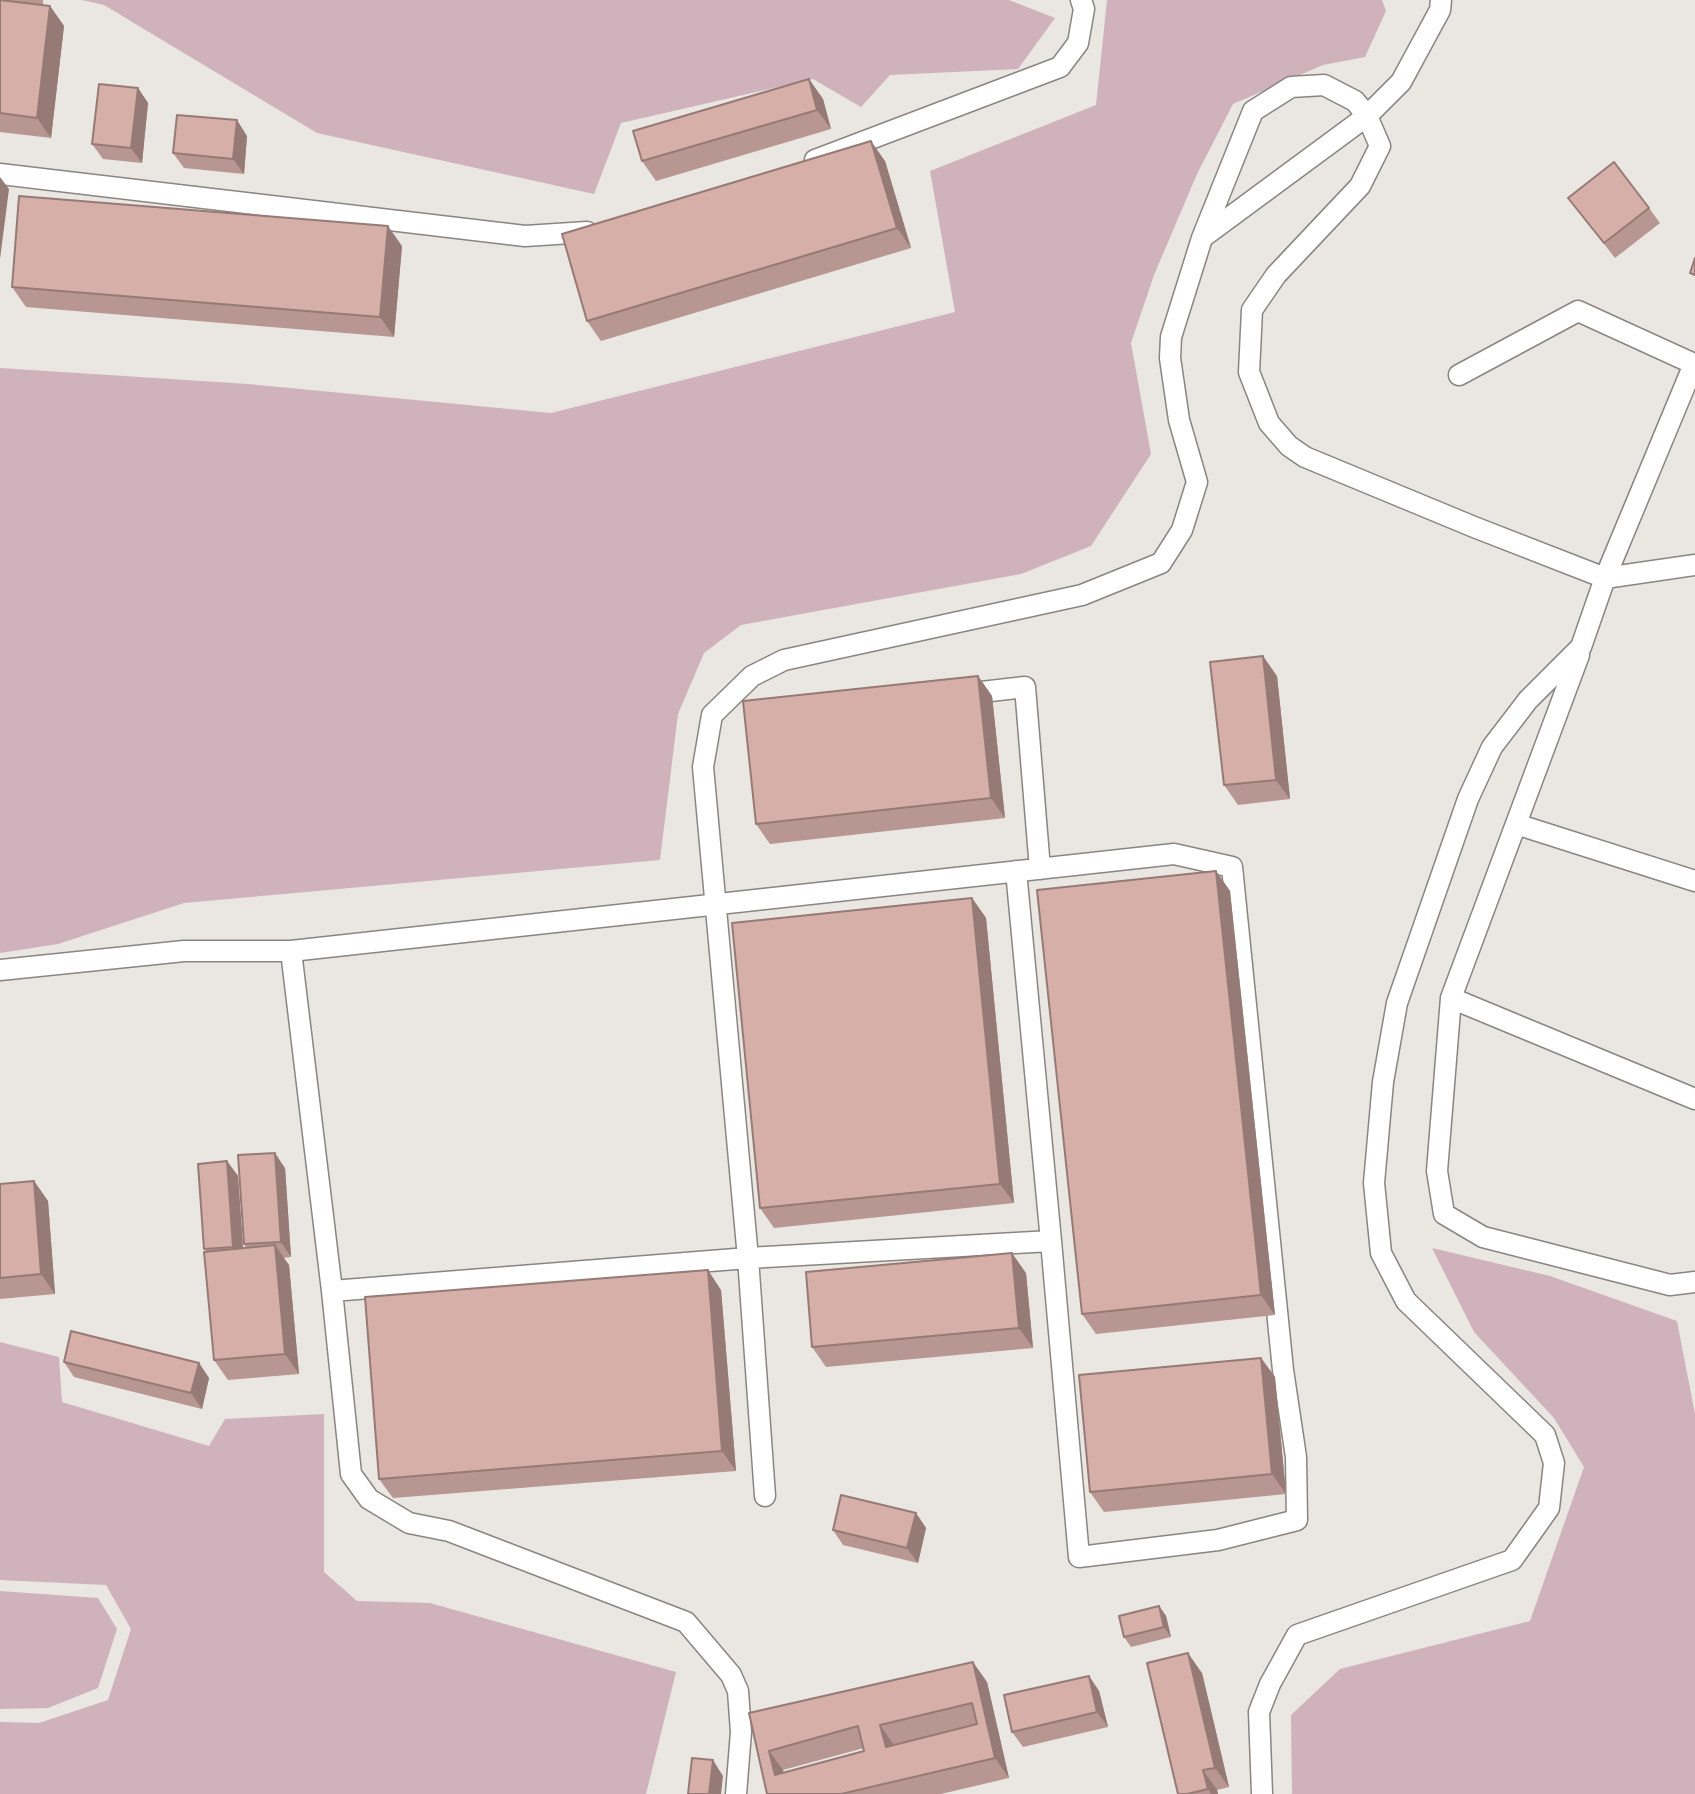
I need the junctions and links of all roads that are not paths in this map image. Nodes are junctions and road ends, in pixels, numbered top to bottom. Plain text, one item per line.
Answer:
1 (1081, 0) edge
2 (1441, 0) edge
3 (1367, 116) junction
4 (794, 168) edge
5 (0, 174) edge
6 (603, 229) edge
7 (1202, 238) junction
8 (1694, 364) edge
9 (1459, 375) dead end
10 (1695, 565) edge
11 (1605, 578) junction
12 (1581, 647) junction
13 (938, 697) edge
14 (743, 713) edge
15 (712, 715) junction
16 (1516, 824) junction
17 (1040, 869) junction
18 (1016, 871) junction
19 (1695, 881) edge
20 (716, 904) junction
21 (291, 951) junction
22 (0, 970) edge
23 (1451, 998) junction
24 (1695, 1099) edge
25 (1051, 1241) junction
26 (748, 1258) junction
27 (1695, 1282) edge
28 (332, 1291) junction
29 (765, 1496) dead end
30 (736, 1794) edge
31 (1262, 1794) edge

1 - 4 lane
2 - 3 lane
3 - 7 lane
3 - 7 lane
3 - 11 lane
5 - 6 lane
7 - 15 lane
8 - 9 lane
8 - 11 lane
10 - 11 lane
11 - 12 lane
12 - 16 lane
12 - 31 lane
13 - 17 lane
14 - 15 lane
15 - 20 lane
16 - 19 lane
16 - 23 lane
17 - 18 lane
17 - 25 lane
18 - 20 lane
18 - 25 lane
20 - 21 lane
20 - 26 lane
21 - 22 lane
21 - 28 lane
23 - 24 lane
23 - 27 lane
25 - 26 lane
26 - 28 lane
26 - 29 lane
28 - 30 lane

